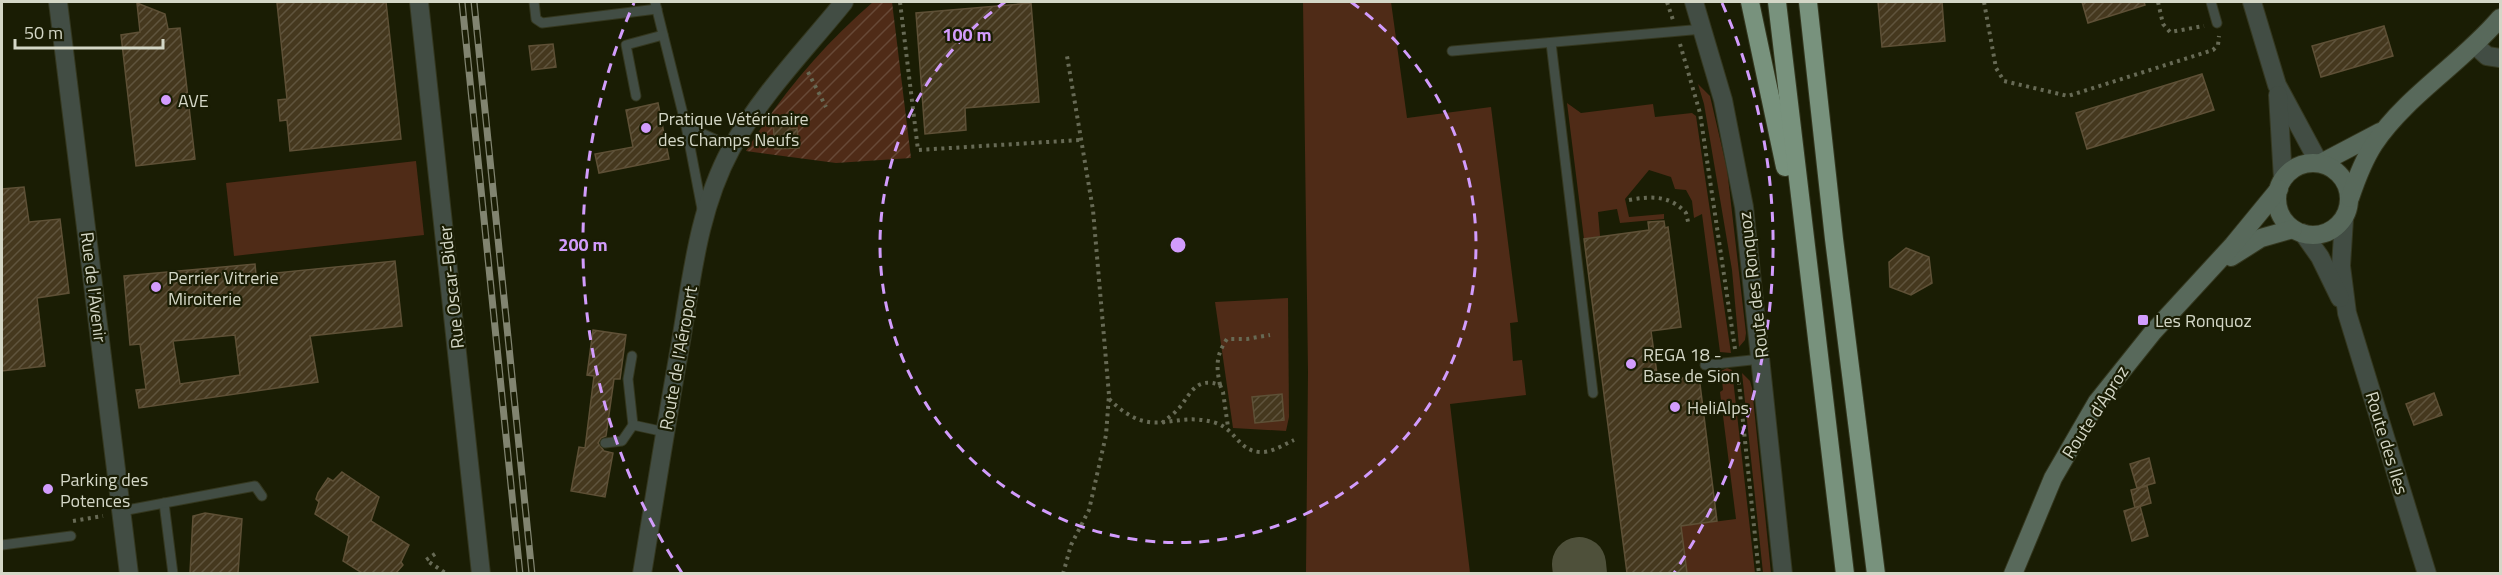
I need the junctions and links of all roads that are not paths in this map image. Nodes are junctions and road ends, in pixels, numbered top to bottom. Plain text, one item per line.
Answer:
1 (58, 2) edge
2 (420, 2) edge
3 (534, 2) edge
4 (625, 2) edge
5 (844, 2) edge
6 (856, 2) edge
7 (1694, 2) edge
8 (1750, 2) edge
9 (1777, 2) edge
10 (1808, 2) edge
11 (2211, 2) edge
12 (2252, 2) edge
13 (656, 5) edge
14 (626, 12) junction
15 (2500, 18) edge
16 (2217, 23) road end
17 (1703, 29) junction
18 (819, 33) junction
19 (663, 35) junction
20 (1551, 43) junction
21 (2476, 46) junction
22 (1452, 51) dead end
23 (2500, 58) edge
24 (2277, 84) junction
25 (636, 96) dead end
26 (686, 126) junction
27 (2386, 128) junction
28 (732, 147) junction
29 (2320, 163) junction
30 (2281, 184) junction
31 (2349, 198) junction
32 (703, 218) junction
33 (2344, 219) junction
34 (2298, 231) junction
35 (2210, 272) junction
36 (1808, 278) junction
37 (2347, 313) junction
38 (632, 356) dead end
39 (1761, 359) junction
40 (1705, 366) dead end
41 (1593, 393) dead end
42 (633, 425) junction
43 (665, 432) junction
44 (605, 443) dead end
45 (262, 496) dead end
46 (164, 503) junction
47 (122, 511) junction
48 (71, 536) dead end
49 (2, 545) edge
50 (129, 573) edge
51 (173, 573) edge
52 (482, 573) edge
53 (642, 573) edge
54 (1783, 573) edge
55 (1845, 573) edge
56 (1876, 573) edge
57 (2013, 573) edge
58 (2427, 573) edge

1 - 47 street, Rue de l'Avenir
2 - 52 street, Rue Oscar-Bider
3 - 14 lane
4 - 14 lane
5 - 18 street, Route de l'Aéroport
6 - 18 street, Route de l'Aéroport
7 - 17 street, Route des Ronquoz
8 - 36 highway
9 - 36 highway
10 - 56 highway
11 - 16 lane
12 - 24 street
13 - 14 lane
13 - 19 lane
15 - 21 street
17 - 20 lane
17 - 39 street, Route des Ronquoz
18 - 28 street, Route de l'Aéroport
19 - 25 lane
19 - 26 lane
20 - 22 lane
20 - 41 lane
21 - 23 street
21 - 27 street
24 - 29 street
24 - 30 street
26 - 28 lane
26 - 32 lane
27 - 29 street
27 - 31 street
28 - 32 street, Route de l'Aéroport
29 - 30 street
29 - 31 street
30 - 34 street
30 - 35 street, Route d'Aproz
31 - 33 street
32 - 43 street, Route de l'Aéroport
33 - 34 street
33 - 37 street, Route des Iles
34 - 35 street, Route d'Aproz
34 - 37 street, Route des Iles
35 - 57 street, Route d'Aproz
36 - 55 highway
37 - 58 street, Route des Iles
38 - 42 lane
39 - 40 lane
39 - 54 street, Route des Ronquoz
42 - 43 lane
42 - 44 lane
43 - 53 street, Route de l'Aéroport
45 - 46 lane
46 - 47 lane
46 - 51 lane
47 - 50 street, Rue de l'Avenir
48 - 49 lane

